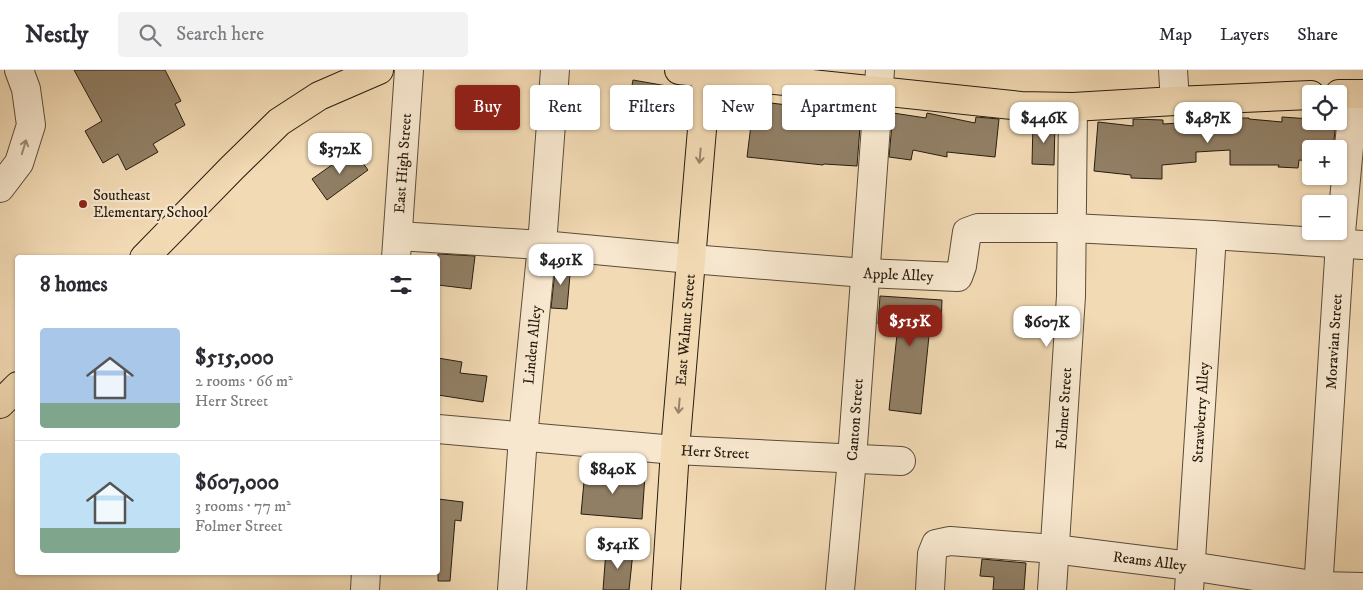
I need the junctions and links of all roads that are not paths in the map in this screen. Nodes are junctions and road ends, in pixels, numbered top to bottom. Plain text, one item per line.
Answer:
1 (19, 70) edge
2 (379, 70) edge
3 (410, 70) edge
4 (555, 70) edge
5 (679, 70) edge
6 (1174, 70) edge
7 (707, 72) edge
8 (880, 80) edge
9 (1352, 94) edge
10 (1302, 95) edge
11 (1175, 101) junction
12 (1073, 107) junction
13 (1, 183) edge
14 (1072, 228) junction
15 (1212, 235) junction
16 (1352, 244) edge
17 (542, 245) junction
18 (397, 247) edge
19 (147, 255) edge
20 (691, 260) junction
21 (865, 273) junction
22 (15, 389) edge
23 (0, 404) edge
24 (440, 429) edge
25 (523, 436) junction
26 (675, 450) junction
27 (852, 459) junction
28 (901, 461) dead end
29 (1054, 549) junction
30 (366, 575) edge
31 (1190, 578) edge
32 (1363, 587) edge
33 (1319, 588) edge
34 (365, 590) edge
35 (512, 590) edge
36 (666, 590) edge
37 (840, 590) edge
38 (930, 590) edge
39 (1052, 590) edge

13 -> 1 street
2 - 19 main road
3 - 18 street, East High Street
4 - 17 street, Linden Alley
5 - 7 main road
6 - 11 street
7 - 8 main road
7 -> 20 main road, East Walnut Street
8 - 12 main road
8 - 21 street, Canton Street
9 - 16 street, Moravian Street
10 - 11 main road
11 - 12 main road
12 - 14 street, Folmer Street
14 - 15 street, Apple Alley
14 - 21 street, Apple Alley
14 - 29 street, Folmer Street
15 - 16 street, Apple Alley
15 - 31 street, Strawberry Alley
16 - 33 street, Moravian Street
17 - 18 street, Apple Alley
17 - 20 street, Apple Alley
17 - 25 street, Linden Alley
20 - 21 street, Apple Alley
20 -> 26 main road, East Walnut Street
21 - 27 street, Canton Street
22 - 23 main road
24 - 25 street, Herr Street
25 - 26 street, Herr Street
25 - 35 street, Linden Alley
26 - 27 street, Herr Street
26 - 36 main road, East Walnut Street
27 - 28 street, Herr Street
27 - 37 street, Canton Street
29 - 31 street, Reams Alley
29 - 38 street, Reams Alley
29 - 39 street, Folmer Street
30 - 34 street
31 - 33 street, Reams Alley
32 - 33 street, Reams Alley

